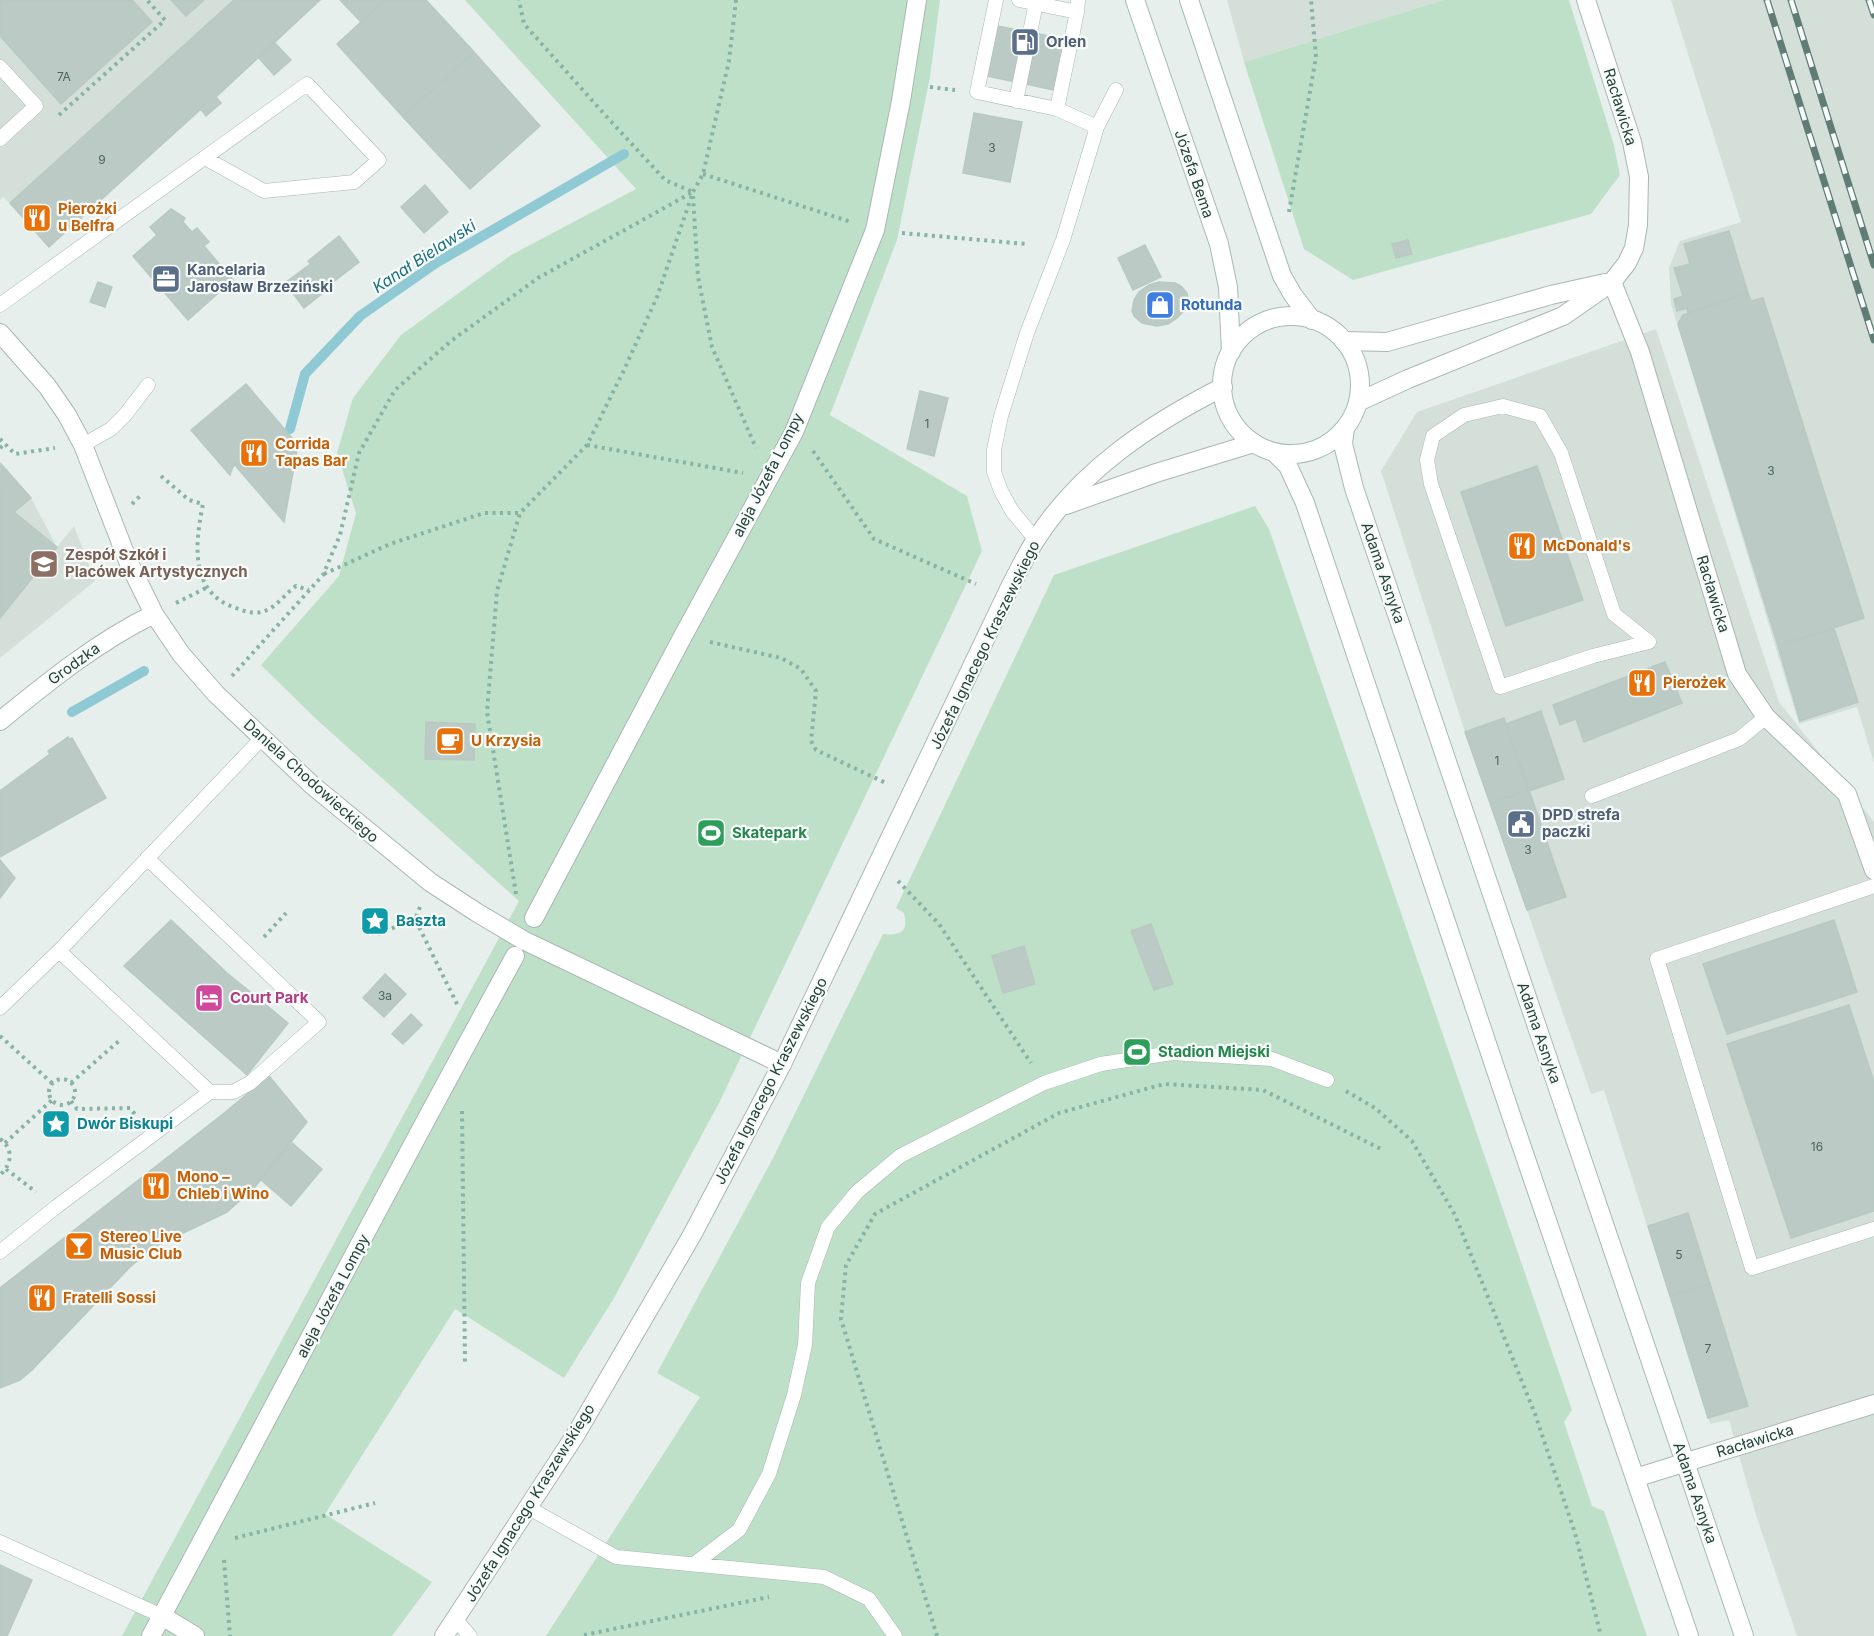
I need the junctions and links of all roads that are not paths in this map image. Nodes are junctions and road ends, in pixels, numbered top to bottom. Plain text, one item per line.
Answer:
1 (917, 0) edge
2 (996, 0) edge
3 (1019, 0) edge
4 (1135, 0) edge
5 (1189, 0) edge
6 (1586, 0) edge
7 (1036, 3) junction
8 (1078, 6) edge
9 (0, 67) edge
10 (1116, 90) dead end
11 (1016, 101) junction
12 (1057, 109) junction
13 (1097, 127) junction
14 (0, 139) edge
15 (205, 158) junction
16 (1612, 282) junction
17 (0, 305) edge
18 (1312, 320) junction
19 (0, 333) edge
20 (1344, 341) junction
21 (1231, 352) junction
22 (148, 385) dead end
23 (1222, 387) junction
24 (1358, 402) junction
25 (1345, 428) junction
26 (1254, 443) junction
27 (83, 445) junction
28 (1274, 452) junction
29 (1062, 507) junction
30 (1036, 540) junction
31 (154, 614) junction
32 (1649, 642) joint
33 (1766, 717) junction
34 (0, 721) edge
35 (262, 737) junction
36 (1592, 796) dead end
37 (147, 858) junction
38 (1874, 870) edge
39 (1874, 886) edge
40 (534, 918) dead end
41 (59, 951) junction
42 (514, 956) dead end
43 (0, 1008) edge
44 (782, 1064) junction
45 (1327, 1080) road end
46 (210, 1092) junction
47 (1874, 1229) edge
48 (0, 1252) edge
49 (1874, 1404) edge
50 (1685, 1462) junction
51 (1635, 1478) junction
52 (529, 1508) junction
53 (0, 1542) edge
54 (694, 1564) junction
55 (162, 1616) junction
56 (456, 1620) junction
57 (151, 1636) edge
58 (195, 1636) edge
59 (444, 1636) edge
60 (470, 1636) edge
61 (895, 1636) edge
62 (1689, 1636) edge
63 (1744, 1636) edge

1 - 40 street, aleja Józefa Lompy
2 - 11 lane
3 - 7 lane
4 - 21 street, Józefa Bema
5 - 18 street
6 - 16 street, Racławicka
7 - 8 lane
7 - 11 lane
8 - 12 lane
9 - 14 lane
10 - 13 lane
11 - 12 lane
12 - 13 lane
13 - 30 lane
15 - 15 lane
15 - 17 lane
16 - 20 street
16 - 24 street, Racławicka
16 - 33 street, Racławicka
18 - 20 street
18 - 21 street
19 - 27 street, Daniela Chodowieckiego
20 - 24 street
21 - 23 street
22 - 27 lane
23 - 26 street
23 - 29 street, Józefa Ignacego Kraszewskiego
24 - 25 street
25 - 28 street
25 - 50 street, Adama Asnyka
26 - 28 street
26 - 29 street
27 - 31 street, Daniela Chodowieckiego
28 - 51 street
29 - 30 street, Józefa Ignacego Kraszewskiego
30 - 44 street, Józefa Ignacego Kraszewskiego
31 - 34 street, Grodzka
31 - 35 street, Daniela Chodowieckiego
32 - 32 lane
33 - 36 lane
33 - 38 street, Racławicka
35 - 37 lane
35 - 44 street, Daniela Chodowieckiego
37 - 41 lane
37 - 46 lane
39 - 47 lane
41 - 43 lane
41 - 46 lane
42 - 55 street, aleja Józefa Lompy
44 - 52 street, Józefa Ignacego Kraszewskiego
45 - 54 lane
46 - 48 lane
49 - 50 street, Racławicka
50 - 51 street, Racławicka
50 - 63 street, Adama Asnyka
51 - 62 street
52 - 54 lane
52 - 56 street, Józefa Ignacego Kraszewskiego
53 - 55 lane
54 - 61 lane
55 - 57 street, aleja Józefa Lompy
55 - 58 street
56 - 59 street, Józefa Ignacego Kraszewskiego
56 - 60 lane

